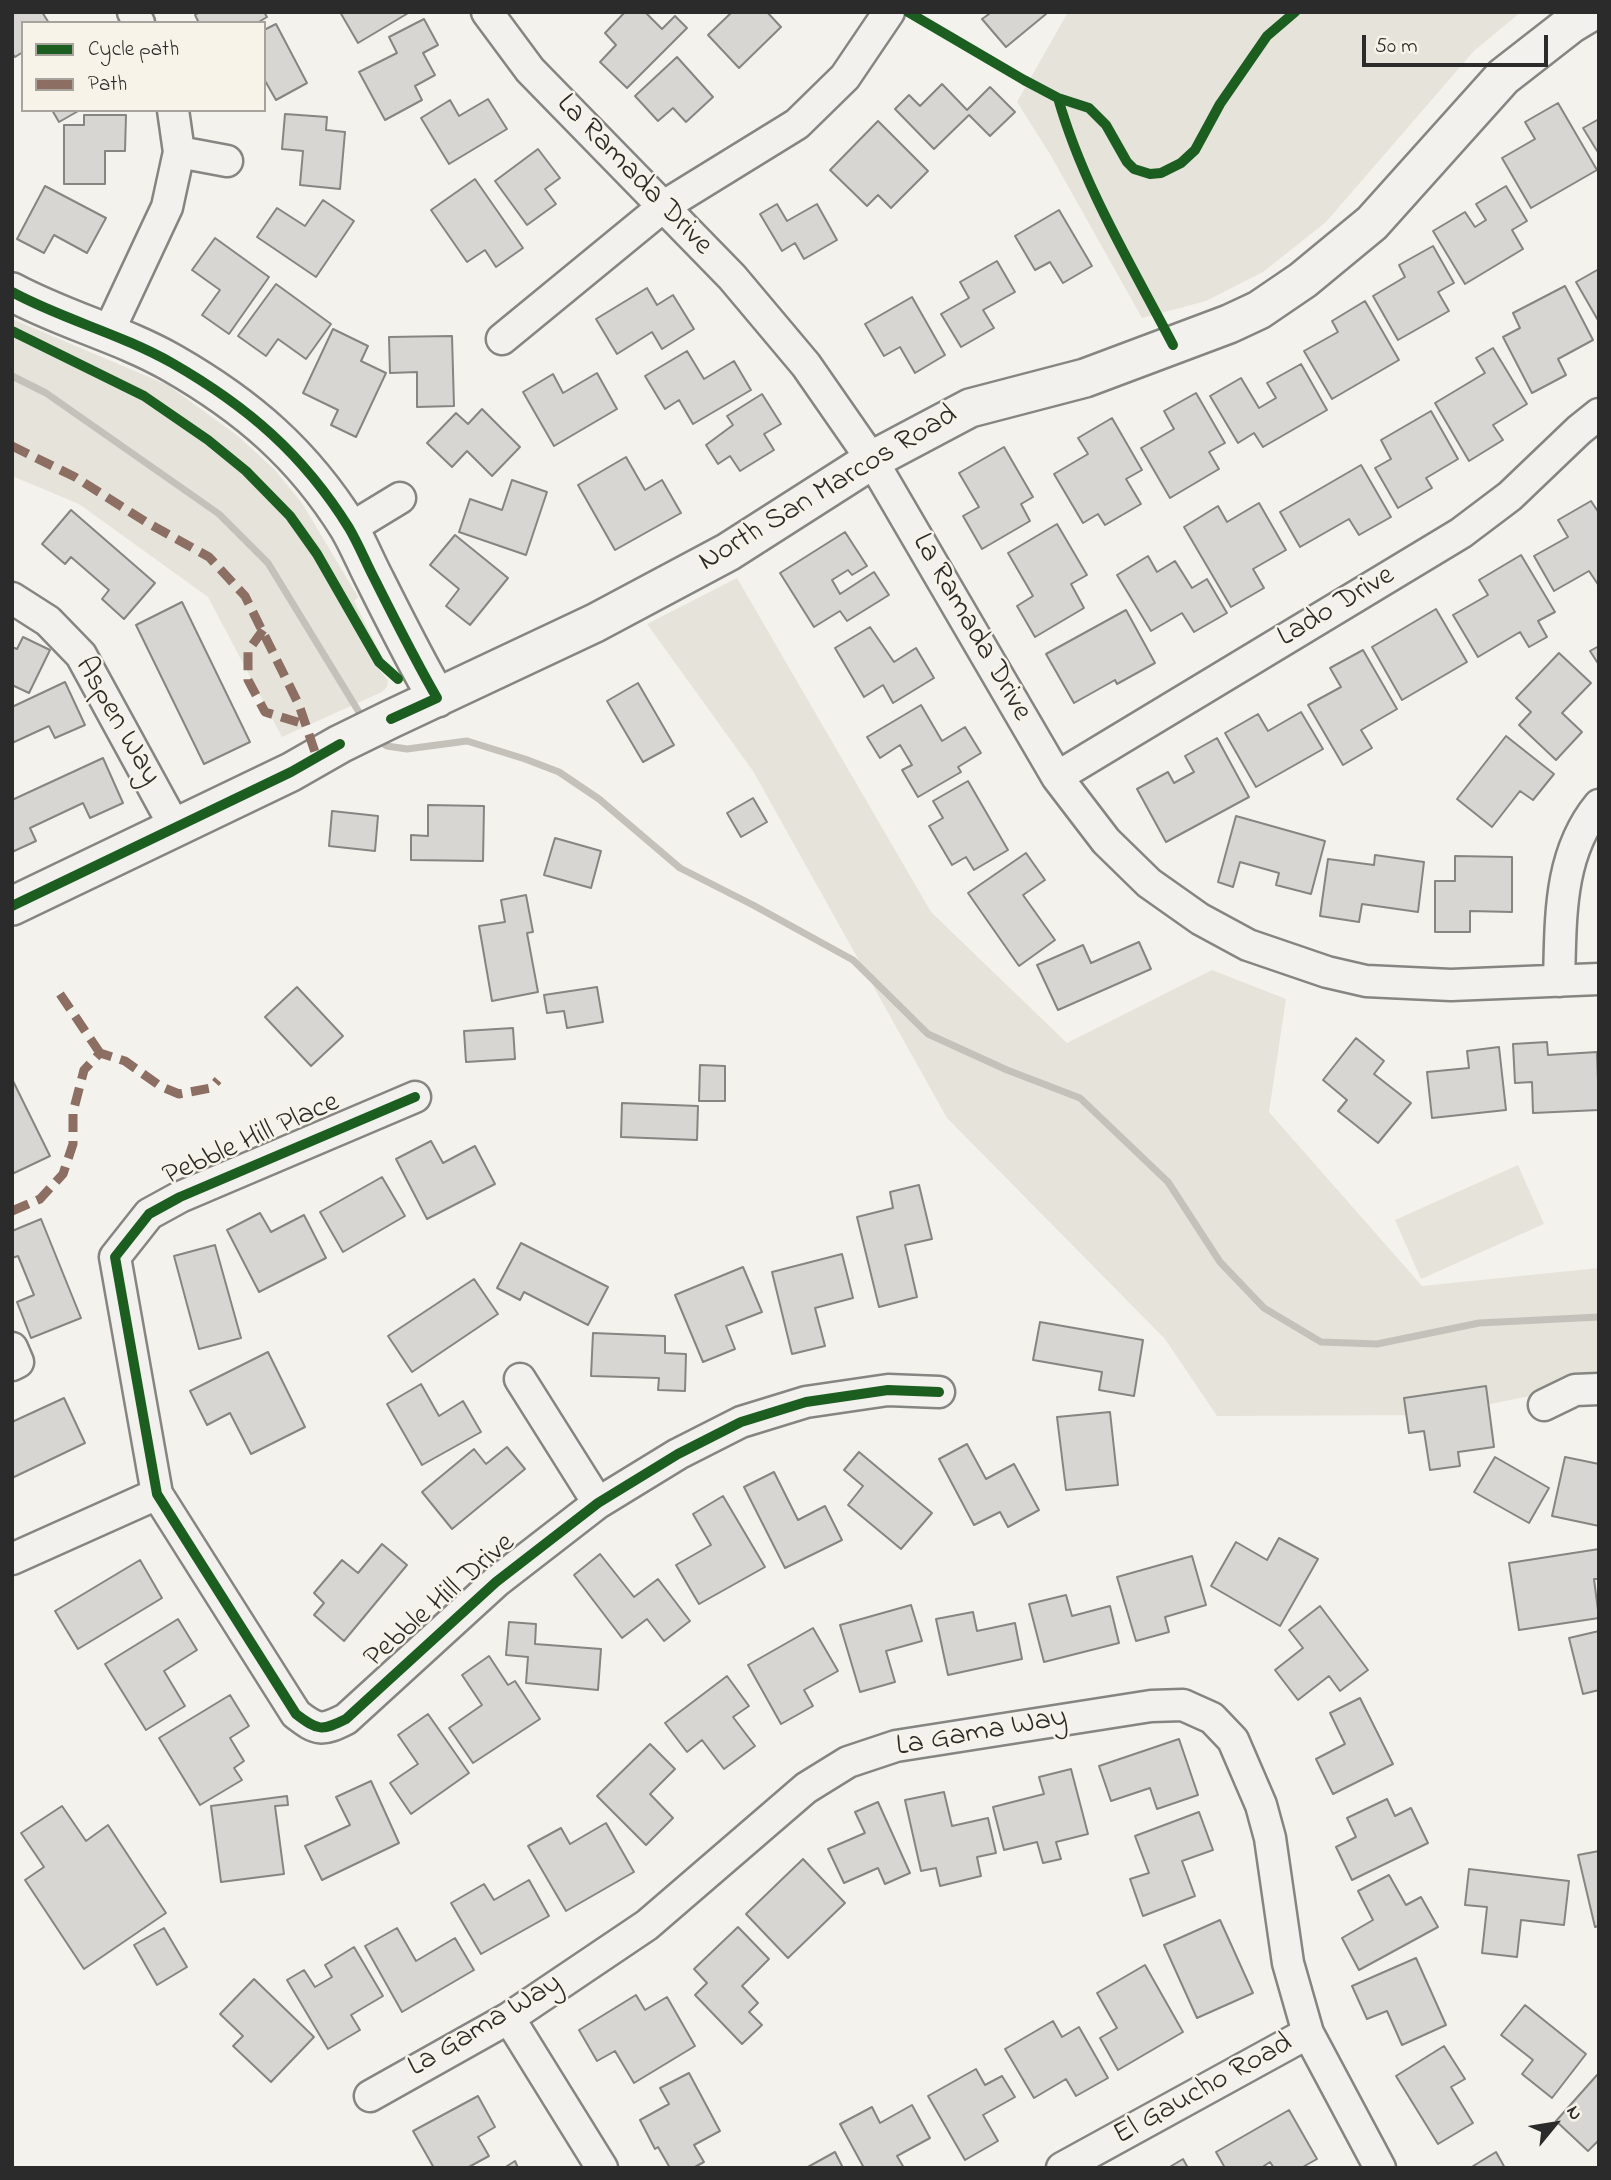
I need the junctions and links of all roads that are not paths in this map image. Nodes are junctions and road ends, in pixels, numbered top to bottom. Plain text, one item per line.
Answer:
1 (487, 12) edge
2 (889, 12) edge
3 (1591, 12) edge
4 (173, 112) edge
5 (179, 152) junction
6 (227, 162) dead end
7 (664, 206) junction
8 (12, 292) edge
9 (108, 333) junction
10 (502, 339) dead end
11 (1599, 415) edge
12 (872, 460) junction
13 (400, 498) dead end
14 (349, 529) junction
15 (12, 598) edge
16 (437, 698) junction
17 (1056, 777) junction
18 (1599, 805) edge
19 (176, 829) junction
20 (12, 906) edge
21 (1599, 979) edge
22 (1559, 981) junction
23 (415, 1097) dead end
24 (520, 1379) dead end
25 (1599, 1389) edge
26 (939, 1392) dead end
27 (1544, 1405) dead end
28 (157, 1494) junction
29 (598, 1503) junction
30 (12, 1559) edge
31 (509, 2018) junction
32 (1308, 2033) junction
33 (370, 2096) dead end
34 (602, 2168) edge
35 (1062, 2168) edge
36 (1380, 2168) edge

1 - 7 street, La Ramada Drive
2 - 7 street
3 - 12 street, North San Marcos Road
4 - 5 street
5 - 6 street
5 - 9 street
7 - 10 street
7 - 12 street, La Ramada Drive
8 - 9 street
9 - 14 street
11 - 17 street, Lado Drive
12 - 16 street, North San Marcos Road
12 - 17 street, La Ramada Drive
13 - 14 street
14 - 16 street
15 - 19 street, Aspen Way
16 - 19 street, North San Marcos Road
17 - 22 street, La Ramada Drive
18 - 22 street
19 - 20 street, North San Marcos Road
21 - 22 street, La Ramada Drive
23 - 28 street, Pebble Hill Place
24 - 29 street
25 - 27 street
26 - 29 street, Pebble Hill Drive
28 - 29 street, Pebble Hill Drive
28 - 30 street
31 - 32 street, La Gama Way
31 - 33 street, La Gama Way
31 - 34 street
32 - 35 street, El Gaucho Road
32 - 36 street, La Gama Way

